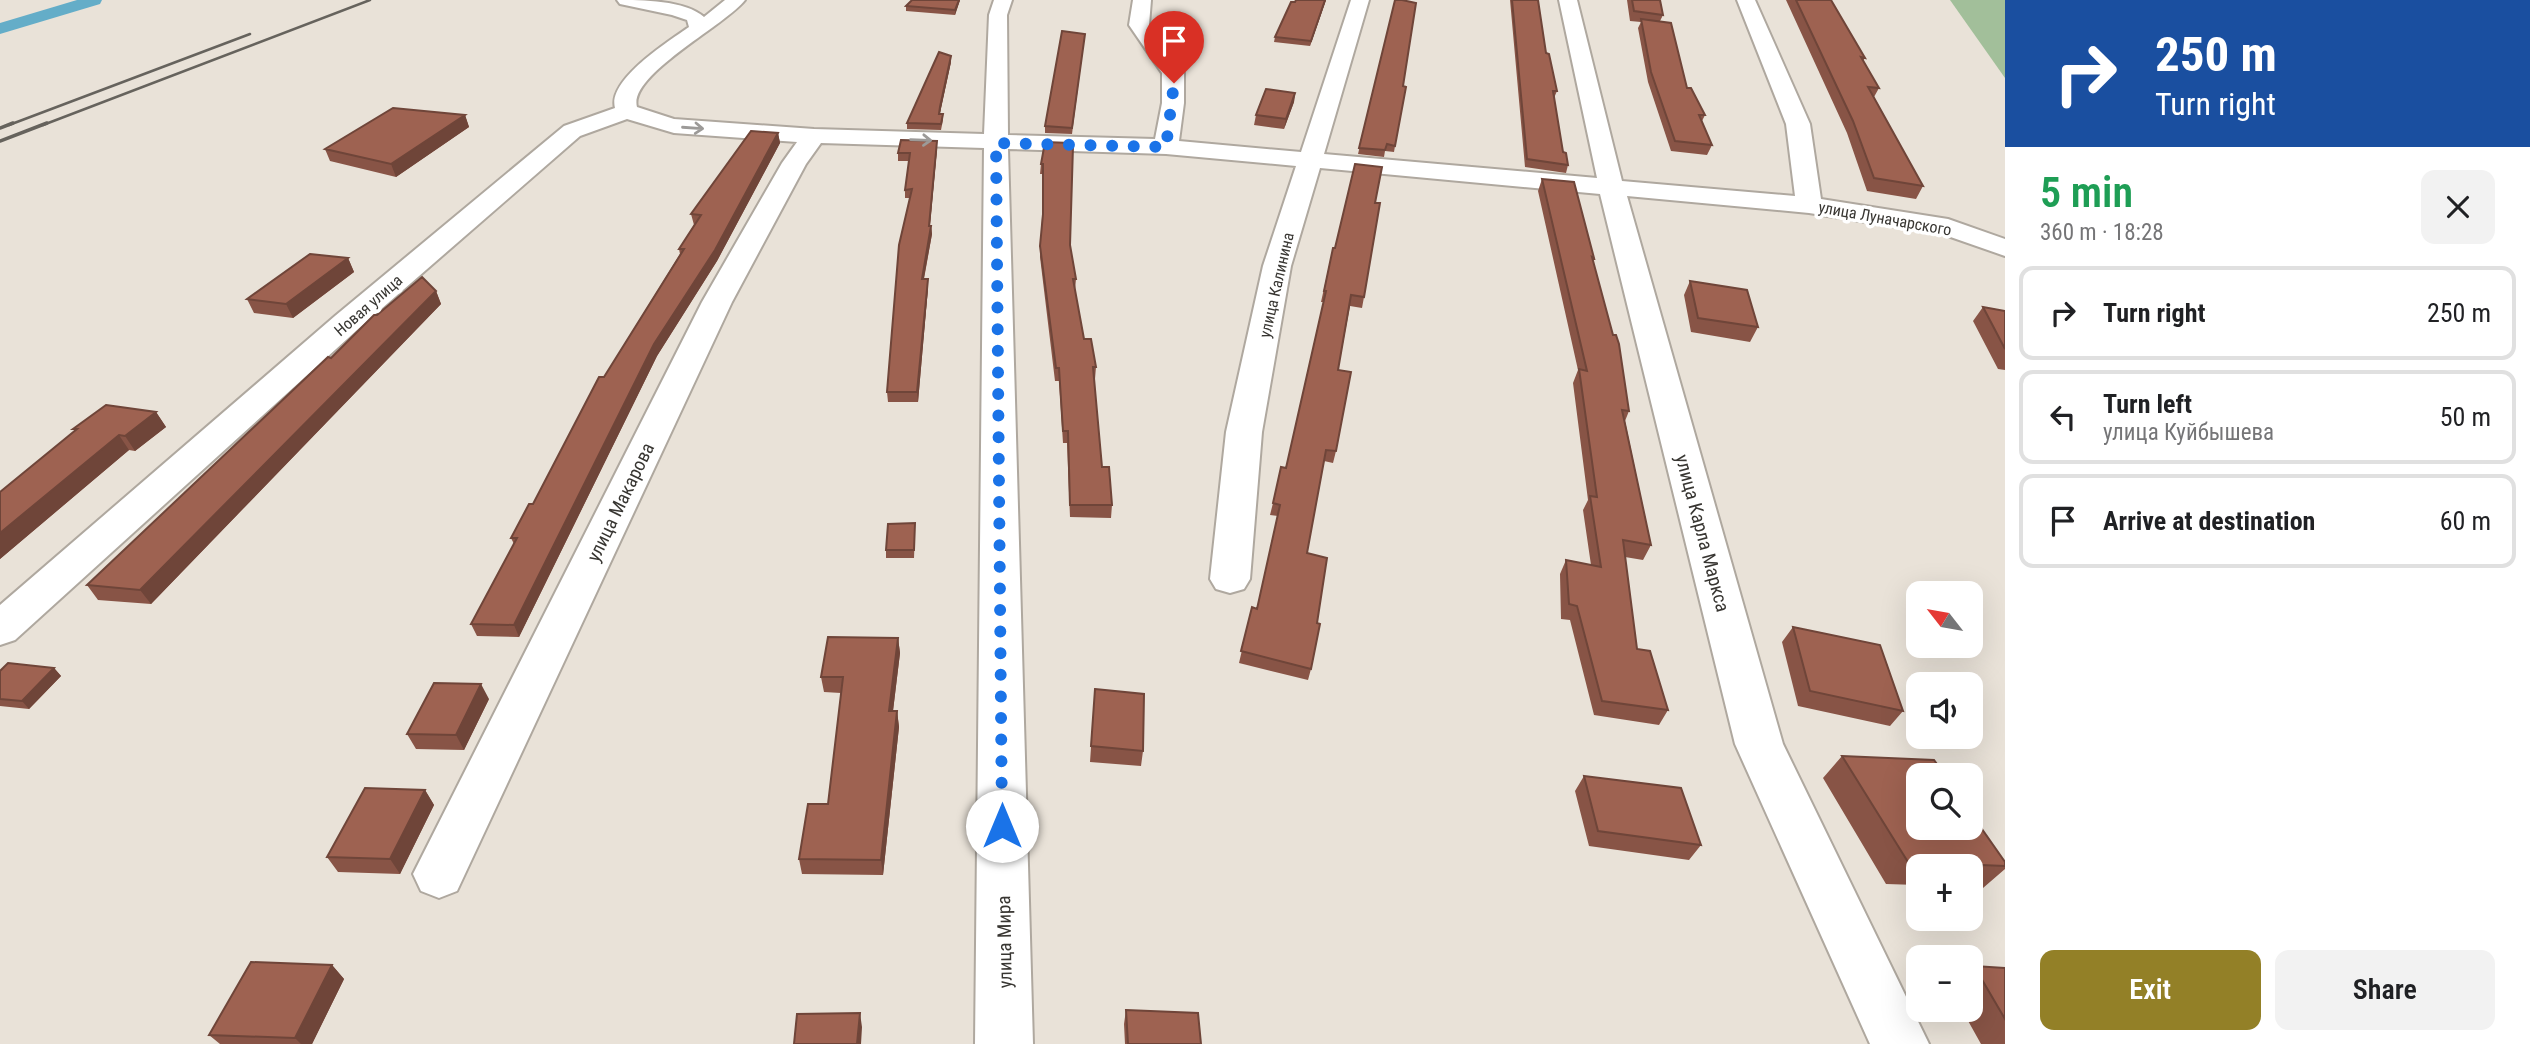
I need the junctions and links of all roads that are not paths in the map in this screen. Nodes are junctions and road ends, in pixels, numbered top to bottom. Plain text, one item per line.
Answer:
1 (626, 0) edge
2 (736, 0) edge
3 (1003, 0) edge
4 (1142, 0) edge
5 (1360, 0) edge
6 (1568, 0) edge
7 (1746, 0) edge
8 (699, 27) junction
9 (628, 111) junction
10 (814, 136) junction
11 (996, 143) junction
12 (1166, 147) junction
13 (1311, 158) junction
14 (1611, 186) junction
15 (1809, 205) junction
16 (2005, 248) edge
17 (1230, 579) dead end
18 (0, 629) edge
19 (439, 874) dead end
20 (1004, 1044) edge
21 (1900, 1044) edge

1 - 8 street
2 - 8 street
3 - 11 street, улица Мира
4 - 12 street
5 - 13 street, улица Калинина
6 - 14 street, улица Карла Маркса
7 - 15 street, улица Луначарского
8 - 9 street
9 -> 10 street
9 - 18 street, Новая улица
10 -> 11 street
10 - 19 street, улица Макарова
11 - 12 street
11 - 20 street, улица Мира
12 - 13 street
13 - 14 street
13 - 17 street, улица Калинина
14 - 15 street
14 - 21 street, улица Карла Маркса
15 - 16 street, улица Луначарского

